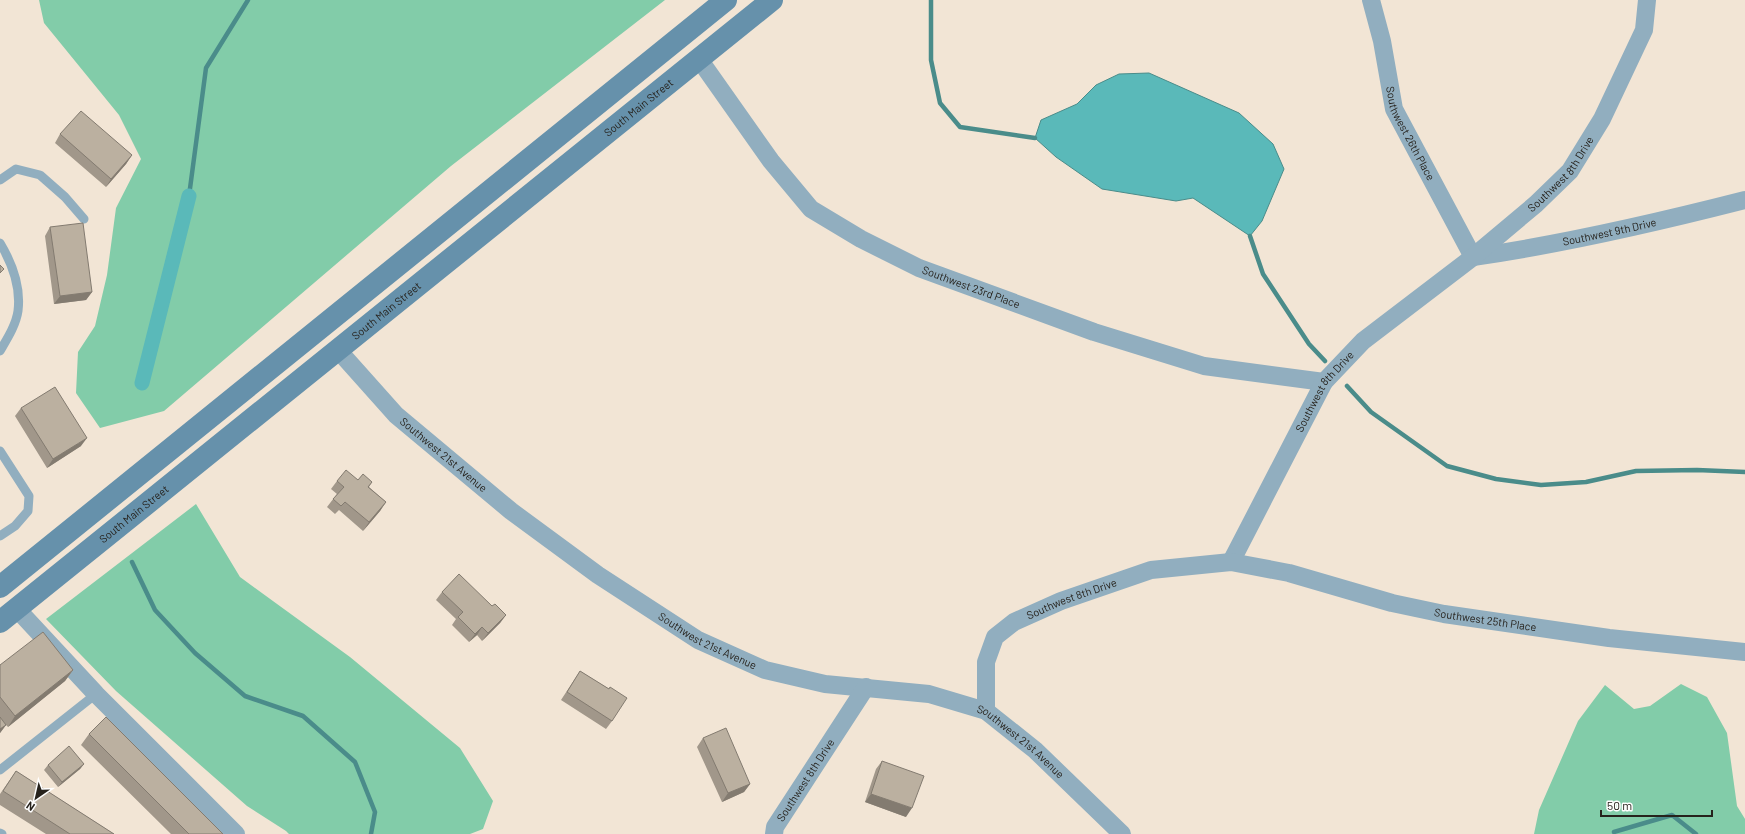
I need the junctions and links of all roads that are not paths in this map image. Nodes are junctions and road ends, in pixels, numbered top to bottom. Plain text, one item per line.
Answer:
1 (726, 0) edge
2 (772, 0) edge
3 (1371, 0) edge
4 (1647, 0) edge
5 (682, 35) junction
6 (699, 59) junction
7 (0, 180) edge
8 (1745, 200) edge
9 (84, 219) dead end
10 (0, 243) edge
11 (1473, 257) junction
12 (323, 326) junction
13 (338, 350) junction
14 (0, 351) edge
15 (1324, 382) junction
16 (0, 451) edge
17 (0, 536) edge
18 (1231, 562) junction
19 (0, 586) edge
20 (17, 608) junction
21 (0, 622) edge
22 (1745, 652) edge
23 (866, 687) junction
24 (96, 694) junction
25 (986, 711) junction
26 (0, 770) edge
27 (236, 834) edge
28 (774, 834) edge
29 (1122, 834) edge

1 - 5 main road
2 - 6 main road, South Main Street
3 - 11 street, Southwest 26th Place
4 - 11 street, Southwest 8th Drive
5 - 6 main road
5 - 12 main road
6 - 13 main road, South Main Street
6 - 15 street, Southwest 23rd Place
7 - 9 lane
8 - 11 street, Southwest 9th Drive
10 - 14 lane
11 - 15 street, Southwest 8th Drive
12 - 13 main road
12 - 19 main road
13 - 20 main road, South Main Street
13 - 23 street, Southwest 21st Avenue
15 - 18 street, Southwest 8th Drive
16 - 17 lane
18 - 22 street, Southwest 25th Place
18 - 25 street, Southwest 8th Drive
19 - 20 main road
20 - 21 main road, South Main Street
20 - 24 street
23 - 25 street, Southwest 21st Avenue
23 - 28 street, Southwest 8th Drive
24 - 26 lane
24 - 27 street
25 - 29 street, Southwest 21st Avenue

